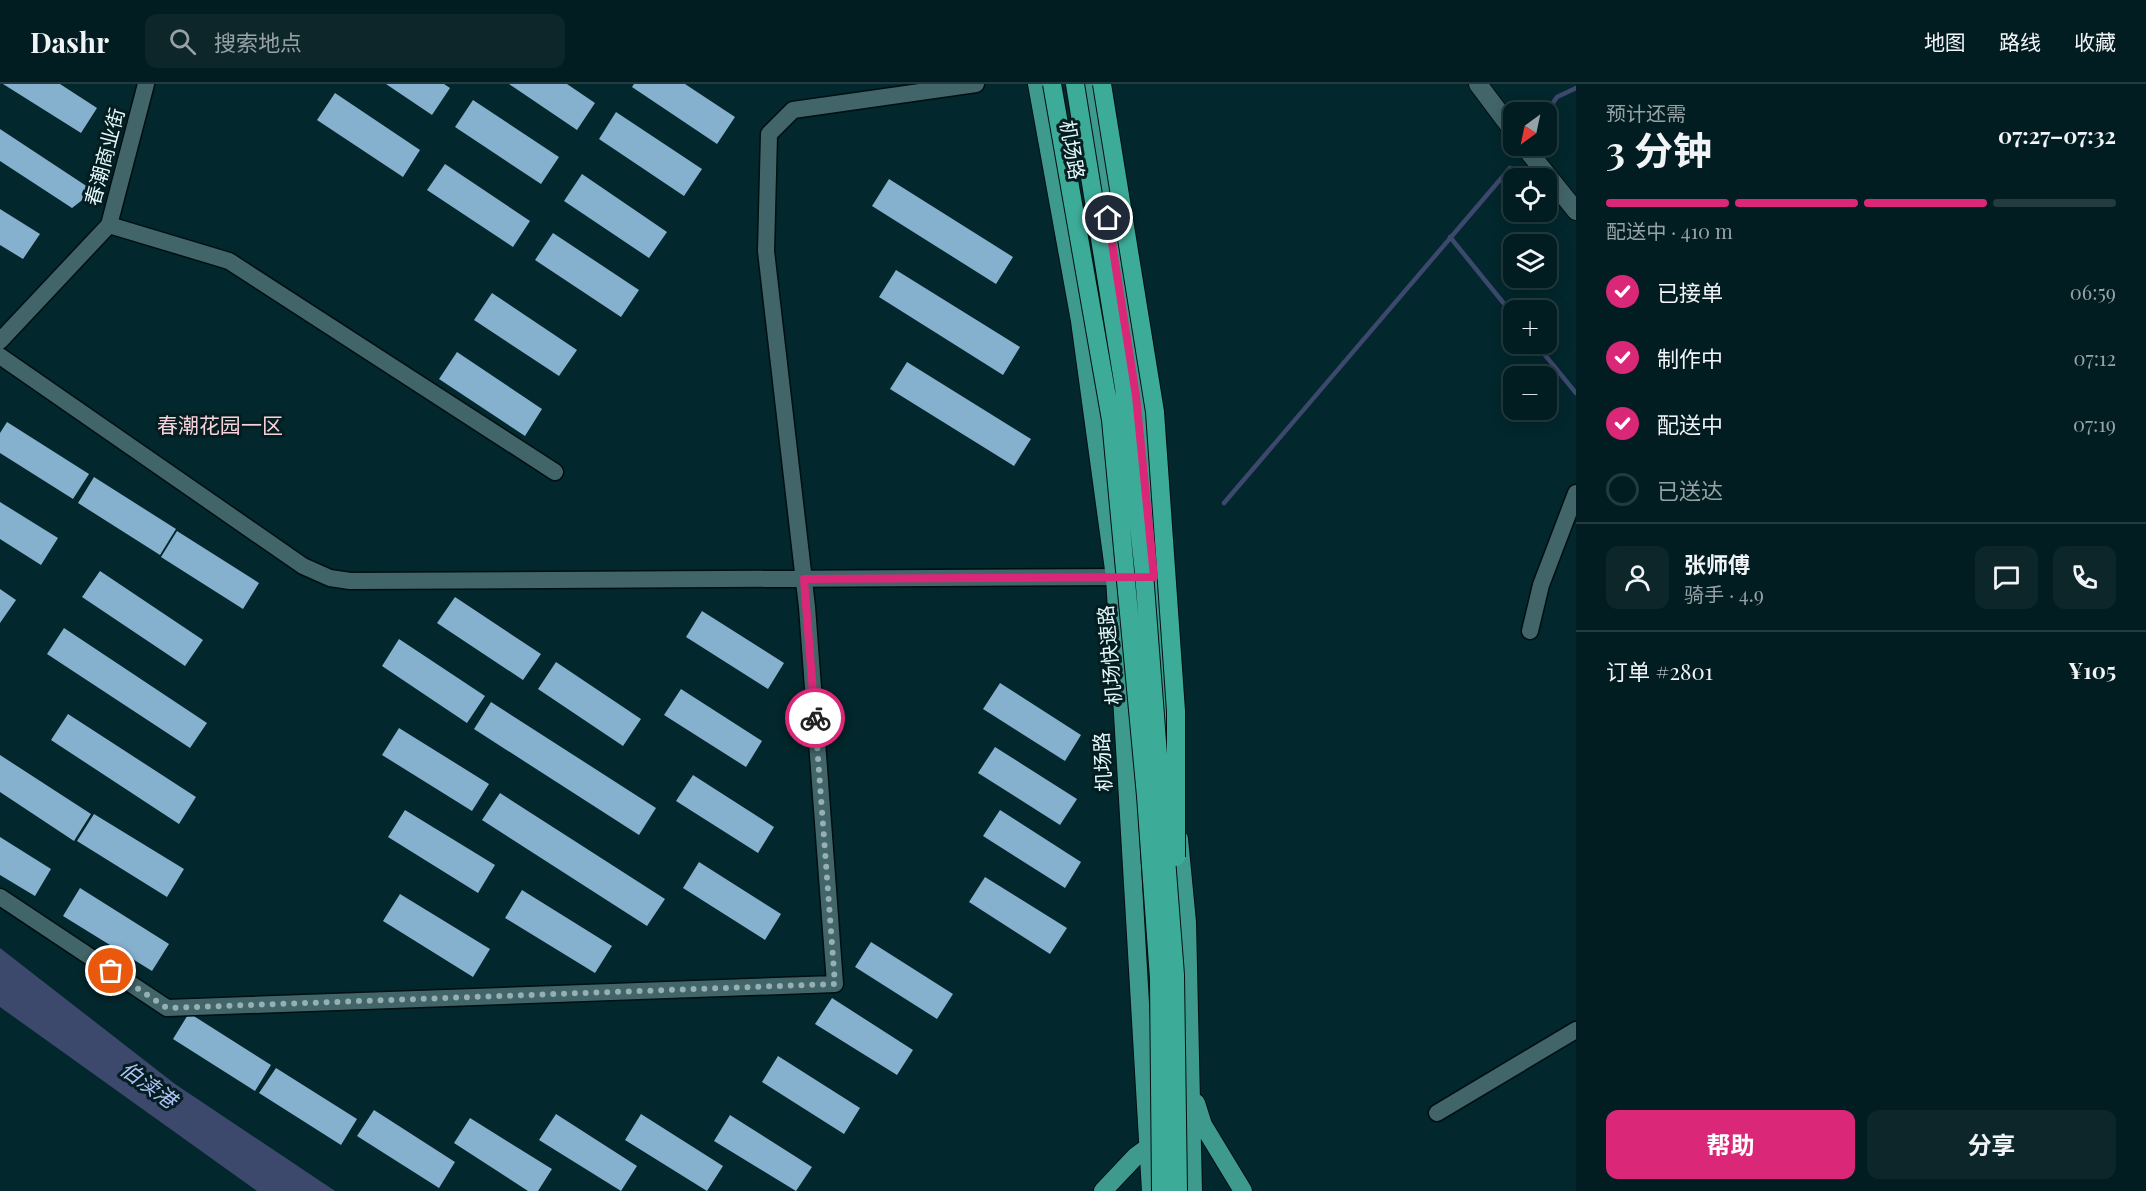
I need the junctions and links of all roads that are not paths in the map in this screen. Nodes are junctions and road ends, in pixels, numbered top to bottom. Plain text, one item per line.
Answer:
1 (146, 84) edge
2 (976, 84) edge
3 (1037, 84) edge
4 (1052, 84) edge
5 (1075, 84) edge
6 (1087, 84) edge
7 (1102, 84) edge
8 (1478, 84) edge
9 (1503, 117) edge
10 (1532, 156) edge
11 (1576, 211) edge
12 (109, 225) junction
13 (0, 341) edge
14 (0, 356) edge
15 (555, 472) dead end
16 (1576, 493) edge
17 (1115, 577) junction
18 (1154, 577) junction
19 (804, 579) junction
20 (1530, 631) dead end
21 (0, 897) edge
22 (1175, 975) junction
23 (1576, 1030) edge
24 (1190, 1083) junction
25 (1437, 1113) dead end
26 (1148, 1148) junction
27 (1103, 1191) edge
28 (1151, 1191) edge
29 (1161, 1191) edge
30 (1178, 1191) edge
31 (1193, 1191) edge
32 (1244, 1191) edge

1 - 12 street, 春潮商业街
2 - 19 street
3 - 17 main road, 机场路
4 - 29 highway, 机场快速路, bridge
5 - 22 highway, 机场快速路, bridge
6 - 18 main road, 机场路
7 - 22 highway, bridge
8 - 9 street
10 - 11 street
12 - 13 street, 春潮商业街
12 - 15 street
14 - 19 street
16 - 20 street
17 - 18 street
17 - 19 street
17 - 26 main road, 机场路
18 - 24 main road, 机场路
19 - 21 street
22 - 30 highway, 机场快速路, bridge
23 - 25 street
24 - 31 main road, 机场路
24 - 32 main road
26 - 27 main road
26 - 28 main road, 机场路

